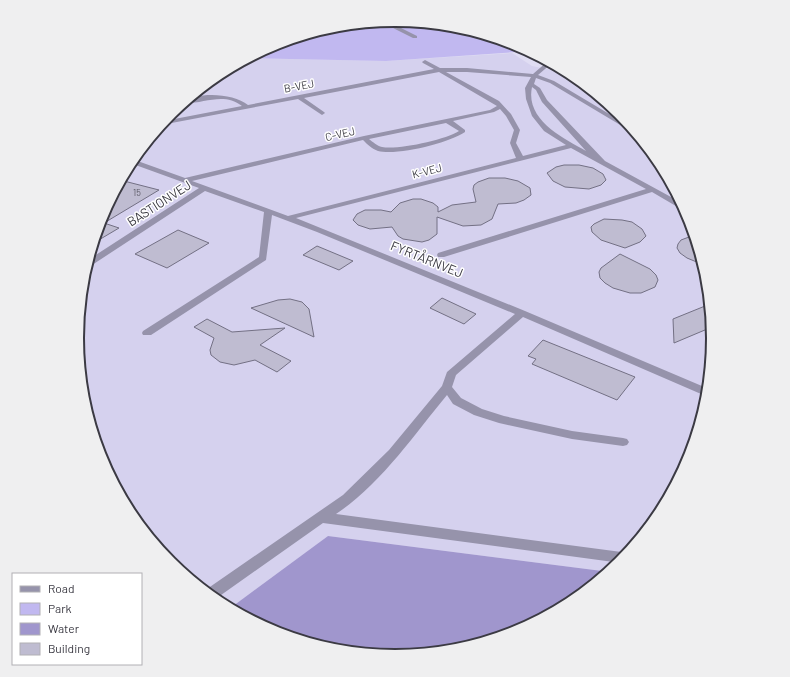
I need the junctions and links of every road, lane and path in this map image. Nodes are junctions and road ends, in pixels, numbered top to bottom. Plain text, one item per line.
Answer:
1 (395, 27) edge
2 (415, 36) dead end
3 (425, 62) dead end
4 (545, 66) edge
5 (440, 70) junction
6 (534, 76) junction
7 (531, 84) junction
8 (299, 97) junction
9 (195, 100) edge
10 (247, 107) junction
11 (500, 107) junction
12 (322, 113) dead end
13 (617, 120) edge
14 (172, 121) edge
15 (448, 121) junction
16 (364, 138) junction
17 (572, 146) junction
18 (520, 159) junction
19 (137, 163) edge
20 (604, 163) junction
21 (183, 180) junction
22 (204, 188) junction
23 (652, 190) junction
24 (675, 203) edge
25 (268, 211) junction
26 (288, 218) junction
27 (441, 255) dead end
28 (93, 260) edge
29 (522, 312) junction
30 (147, 333) dead end
31 (447, 386) junction
32 (702, 391) edge
33 (623, 442) dead end
34 (321, 517) junction
35 (617, 557) edge
36 (214, 592) edge

1 - 2 street
3 - 5 street
4 - 6 street
5 - 6 street, B-VEJ
5 - 8 street, B-VEJ
5 - 11 street
6 - 7 street
6 - 13 street, B-VEJ
7 - 17 street
7 - 20 street
8 - 10 street, B-VEJ
8 - 12 street
9 - 10 street
10 - 14 street, B-VEJ
11 - 15 street, C-VEJ
11 - 18 street
15 - 16 street, C-VEJ
15 - 16 street
16 - 21 street, C-VEJ
17 - 18 street, K-VEJ
17 - 20 street
18 - 26 street, K-VEJ
19 - 21 street, FYRTÅRNVEJ
20 - 23 street
21 - 22 street, FYRTÅRNVEJ
22 - 25 street, FYRTÅRNVEJ
22 - 28 street, BASTIONVEJ
23 - 24 street
23 - 27 street
25 - 26 street, FYRTÅRNVEJ
25 - 30 street
26 - 29 street, FYRTÅRNVEJ
29 - 31 street
29 - 32 street, FYRTÅRNVEJ
31 - 33 street
31 - 34 street
34 - 35 street
34 - 36 street

